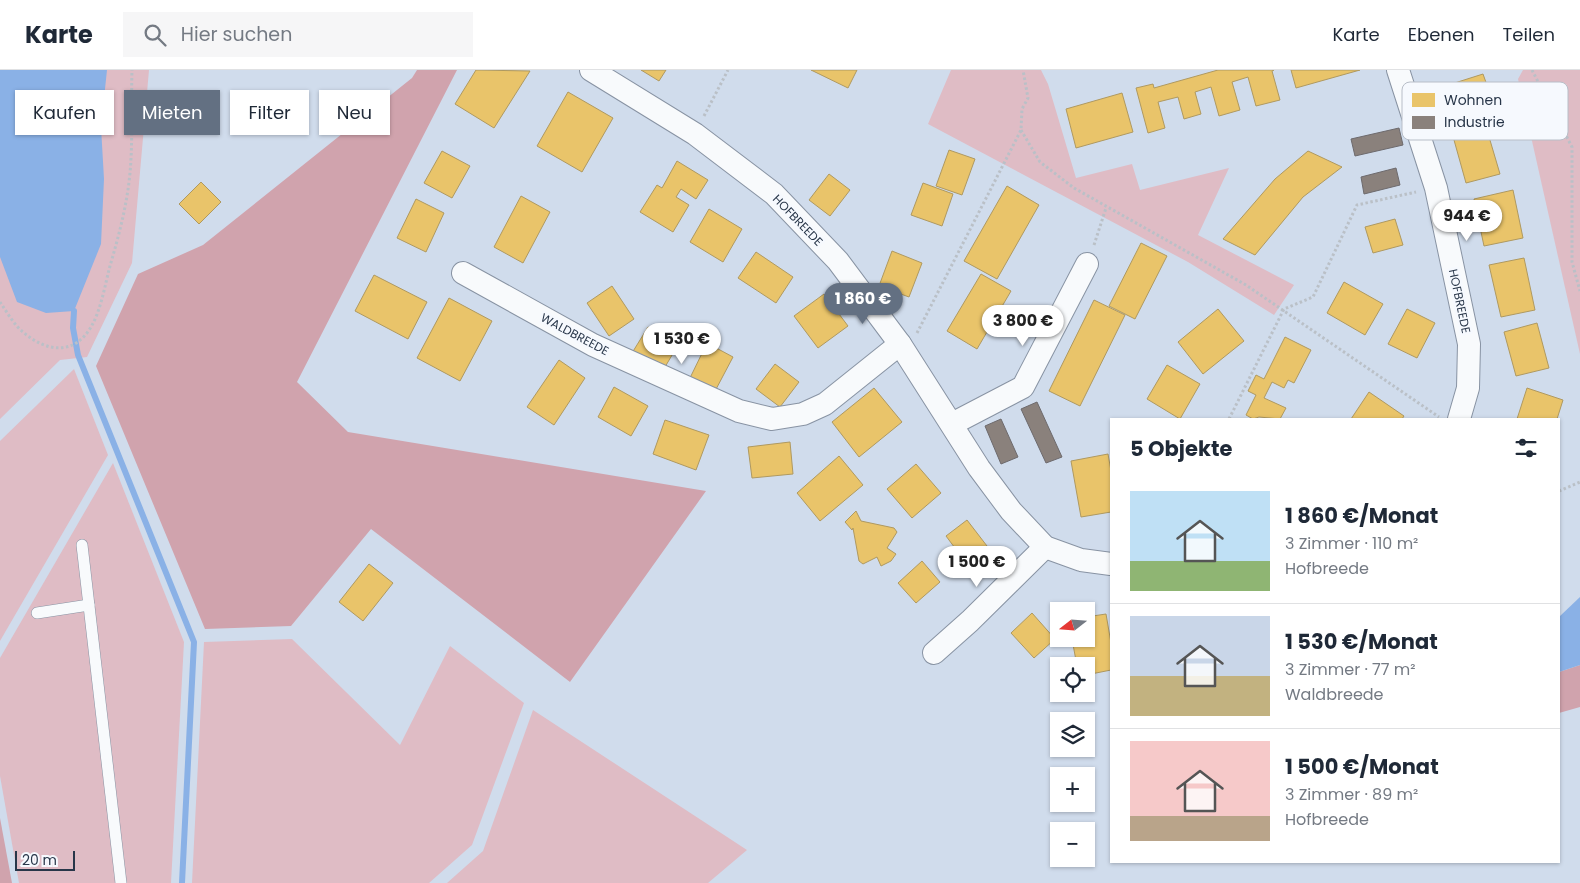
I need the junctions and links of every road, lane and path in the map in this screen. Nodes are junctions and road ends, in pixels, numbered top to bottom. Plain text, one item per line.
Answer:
1 (132, 70) edge
2 (591, 70) edge
3 (728, 70) edge
4 (1023, 70) edge
5 (1532, 70) edge
6 (1538, 82) edge
7 (1021, 130) junction
8 (695, 134) junction
9 (1568, 139) edge
10 (1422, 140) edge
11 (1436, 188) junction
12 (1106, 208) junction
13 (1087, 264) joint
14 (463, 273) dead end
15 (1580, 292) edge
16 (0, 302) edge
17 (1284, 309) junction
18 (900, 344) junction
19 (1230, 418) edge
20 (1441, 418) edge
21 (1458, 418) edge
22 (952, 424) junction
23 (1580, 482) edge
24 (1560, 491) edge
25 (82, 545) dead end
26 (1045, 547) junction
27 (1110, 564) edge
28 (89, 605) junction
29 (38, 612) dead end
30 (934, 653) dead end
31 (121, 883) edge

1 - 16 path
2 - 8 street, HOFBREEDE
3 - 8 path
4 - 7 path
5 - 6 path
7 - 12 path
7 - 18 path
8 - 18 street, HOFBREEDE
9 - 15 path
10 - 11 street, HOFBREEDE
11 - 17 path
11 - 21 street, HOFBREEDE
12 - 13 path
12 - 17 path
13 - 22 street
14 - 18 street, WALDBREEDE
17 - 19 path
17 - 20 path
18 - 22 street, HOFBREEDE
22 - 26 street, HOFBREEDE
23 - 24 path
25 - 28 lane
26 - 27 street, HOFBREEDE
26 - 30 street
28 - 29 lane
28 - 31 lane

